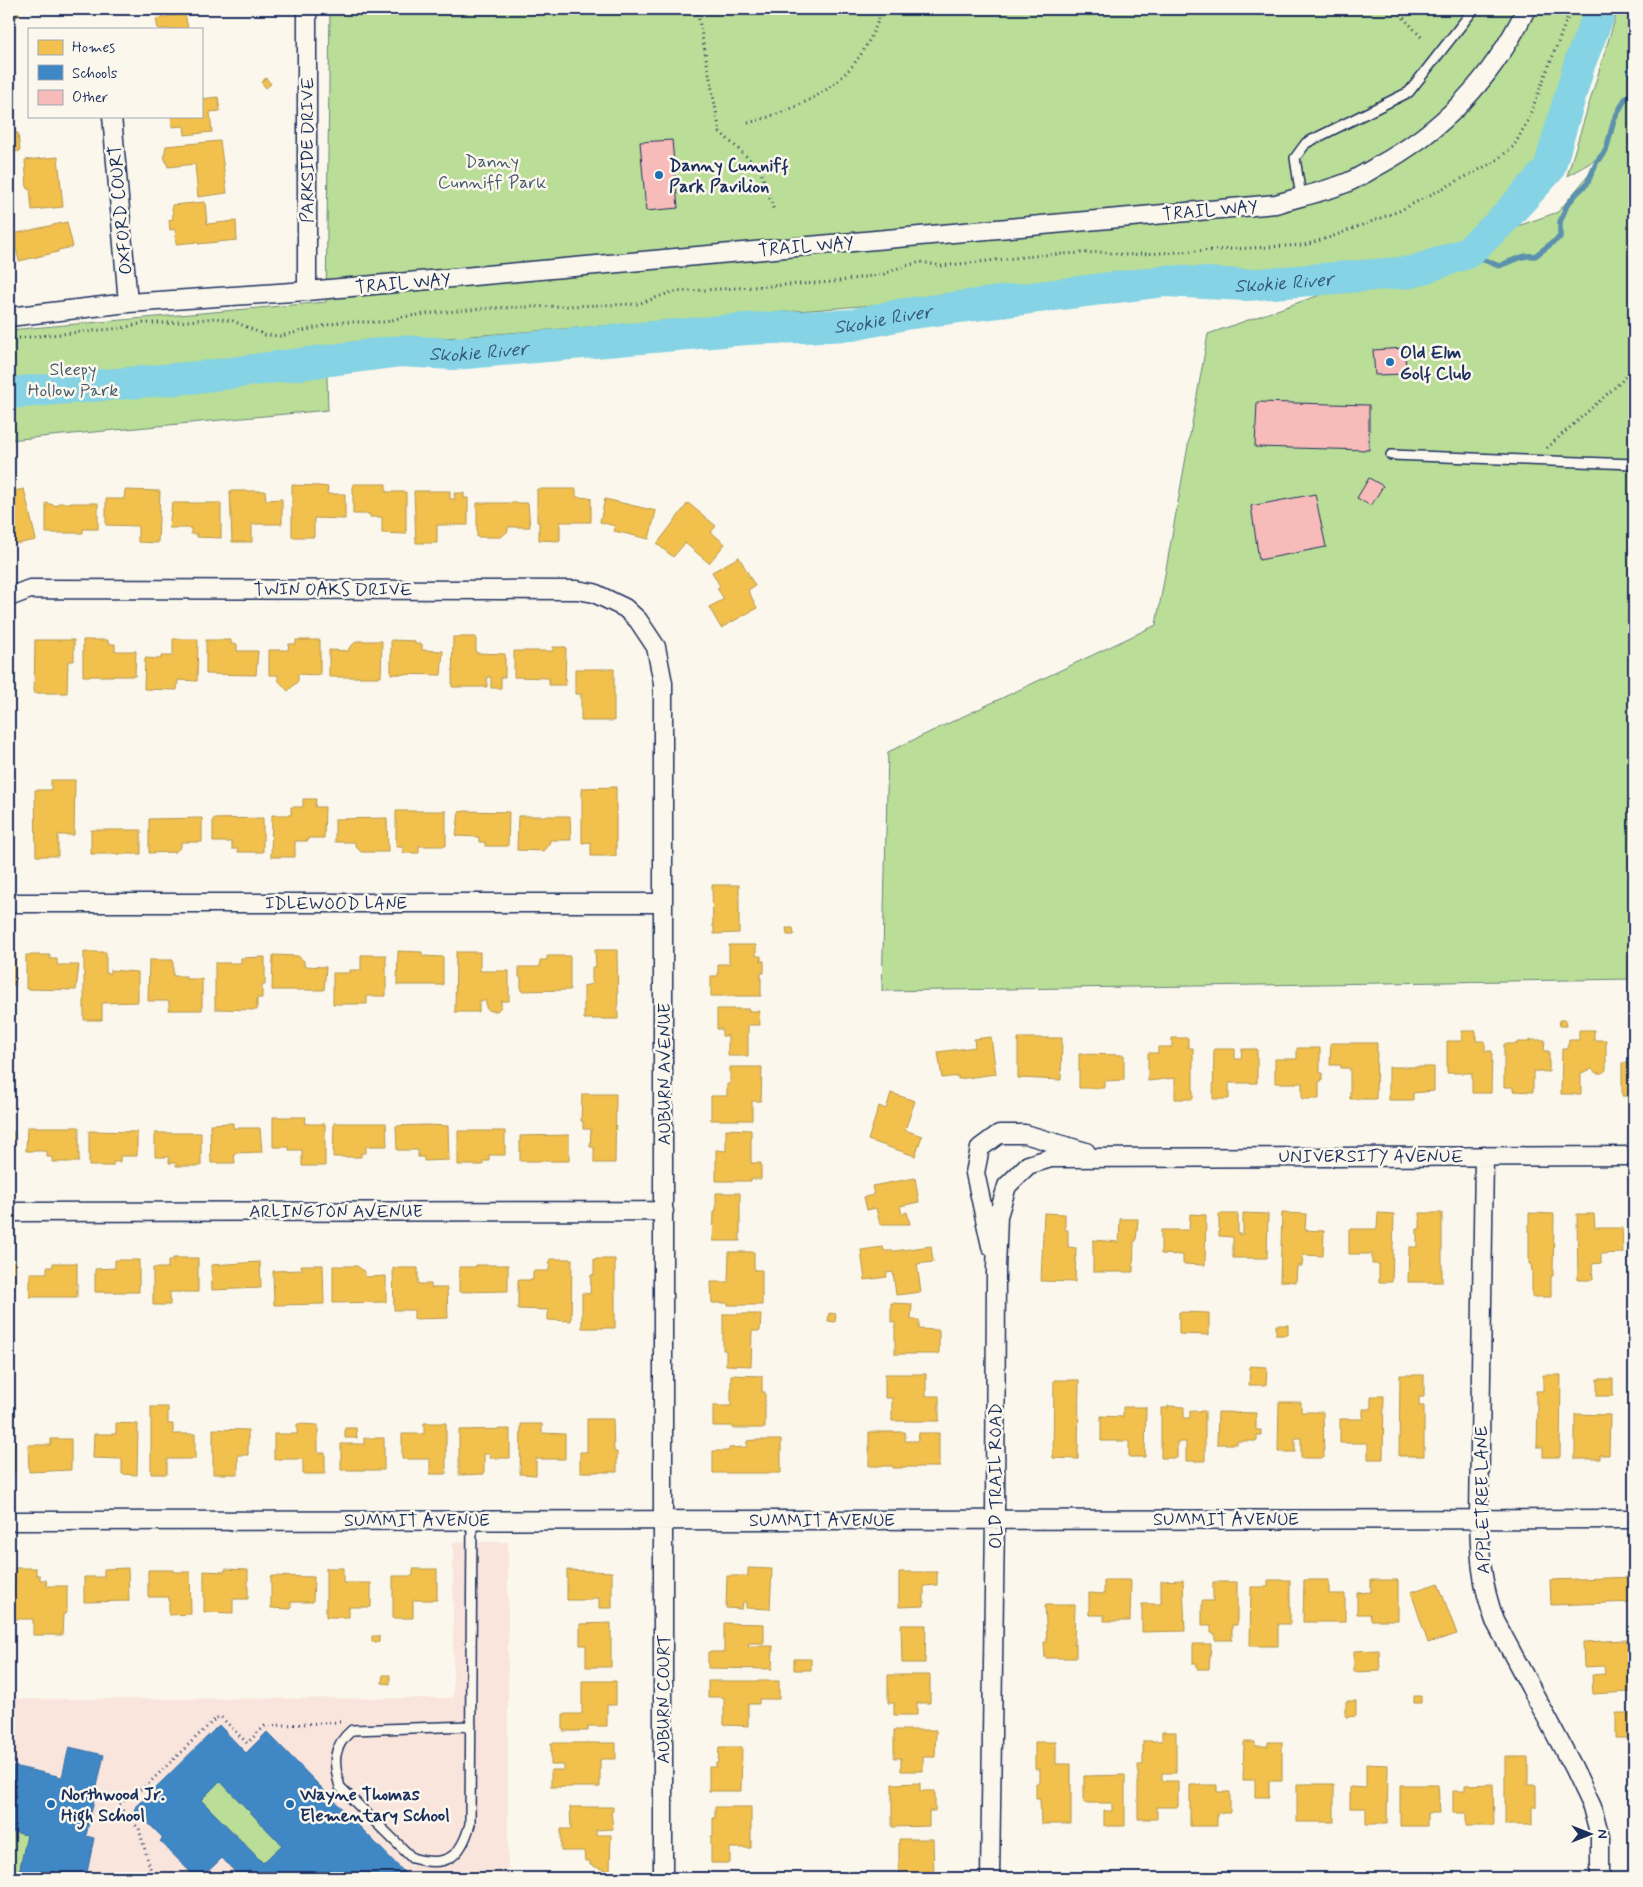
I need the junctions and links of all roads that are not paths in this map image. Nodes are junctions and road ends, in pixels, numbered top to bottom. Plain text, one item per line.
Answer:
1 (307, 9) edge
2 (1474, 9) edge
3 (1524, 9) edge
4 (112, 118) edge
5 (1301, 197) junction
6 (307, 291) junction
7 (128, 303) junction
8 (9, 316) edge
9 (1391, 455) dead end
10 (1634, 464) edge
11 (9, 598) edge
12 (645, 631) joint
13 (9, 903) edge
14 (663, 903) junction
15 (1484, 1156) junction
16 (1634, 1156) edge
17 (1108, 1158) junction
18 (664, 1211) junction
19 (9, 1212) edge
20 (996, 1269) junction
21 (1479, 1519) junction
22 (1634, 1519) edge
23 (472, 1520) junction
24 (663, 1520) junction
25 (995, 1520) junction
26 (9, 1521) edge
27 (471, 1726) junction
28 (663, 1878) edge
29 (990, 1878) edge
30 (1600, 1878) edge

1 - 6 street, PARKSIDE DRIVE
2 - 5 lane
3 - 5 street, TRAIL WAY
4 - 7 street, OXFORD COURT
5 - 6 street, TRAIL WAY
6 - 7 street, TRAIL WAY
7 - 8 street, TRAIL WAY
9 - 10 lane
11 - 12 street, TWIN OAKS DRIVE
12 - 14 street, AUBURN AVENUE
13 - 14 street, IDLEWOOD LANE
14 - 18 street, AUBURN AVENUE
15 - 16 street, UNIVERSITY AVENUE
15 - 17 street, UNIVERSITY AVENUE
15 - 21 street, APPLETREE LANE
17 - 20 street, OLD TRAIL ROAD
17 - 20 street
18 - 19 street, ARLINGTON AVENUE
18 - 24 street, AUBURN AVENUE
20 - 25 street, OLD TRAIL ROAD
21 - 22 street, SUMMIT AVENUE
21 - 25 street, SUMMIT AVENUE
21 - 30 street, APPLETREE LANE
23 - 24 street, SUMMIT AVENUE
23 - 26 street, SUMMIT AVENUE
23 - 27 lane
24 - 25 street, SUMMIT AVENUE
24 - 28 street, AUBURN COURT
25 - 29 street, OLD TRAIL ROAD
27 - 27 lane

